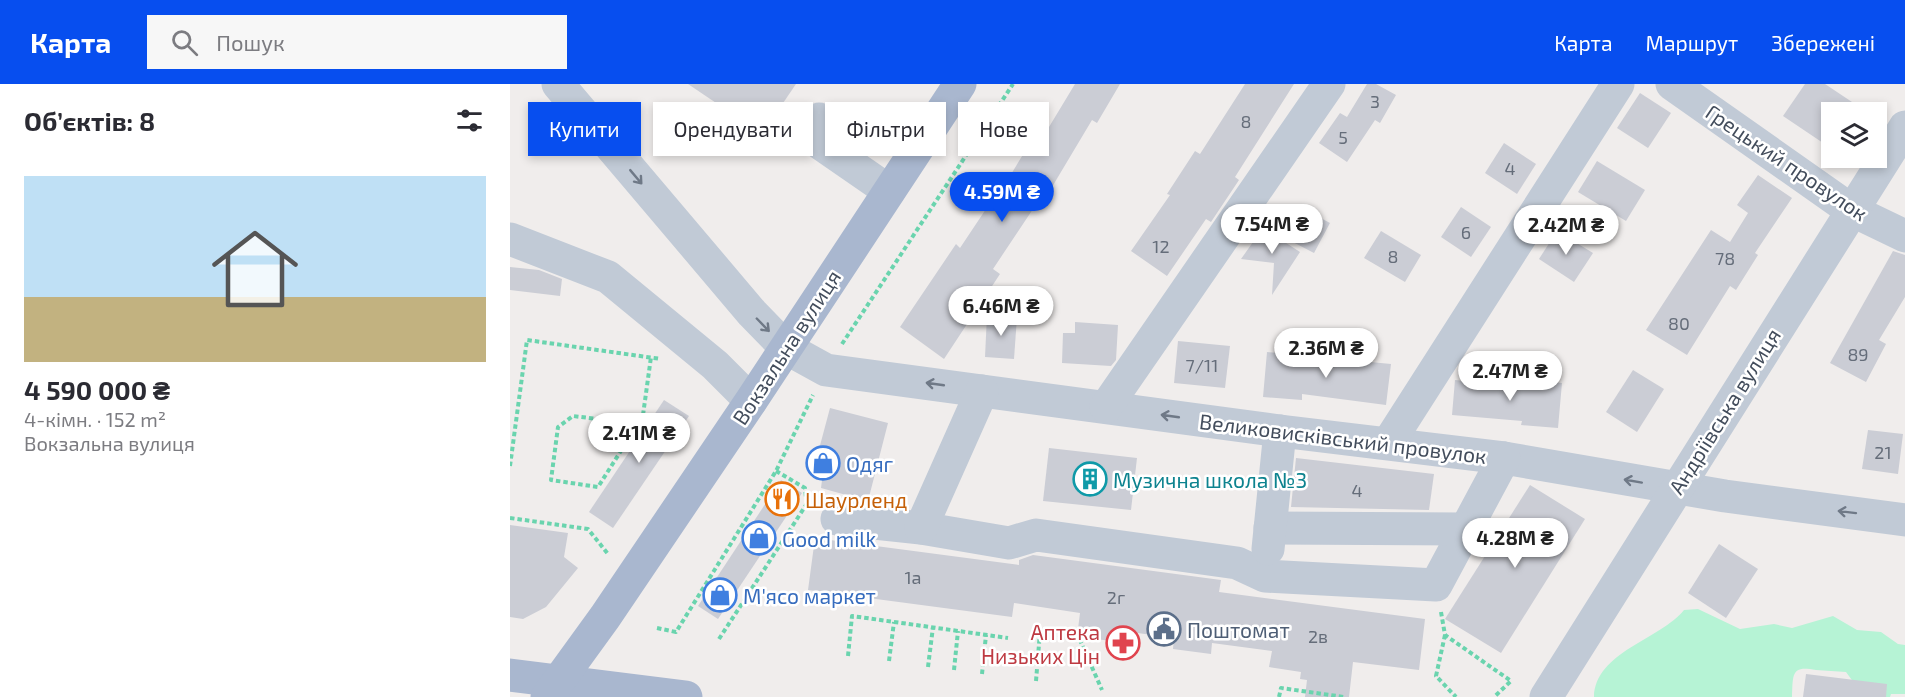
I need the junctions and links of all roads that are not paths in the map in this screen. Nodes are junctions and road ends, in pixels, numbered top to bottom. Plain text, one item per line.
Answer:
1 (558, 84) edge
2 (960, 84) edge
3 (1329, 84) edge
4 (1618, 84) edge
5 (1672, 84) edge
6 (819, 119) dead end
7 (1905, 127) edge
8 (889, 191) junction
9 (1851, 210) junction
10 (1905, 236) edge
11 (510, 239) edge
12 (786, 348) junction
13 (982, 391) junction
14 (751, 401) junction
15 (1106, 407) junction
16 (1280, 431) junction
17 (1389, 442) junction
18 (1504, 458) junction
19 (1676, 488) junction
20 (837, 519) road end
21 (1905, 520) edge
22 (921, 528) junction
23 (1270, 528) junction
24 (1465, 529) junction
25 (1265, 576) junction
26 (510, 675) edge
27 (552, 689) edge
28 (686, 697) edge
29 (1546, 697) edge

1 -> 12 street, Великовисківський провулок
2 - 8 main road, Вокзальна вулиця
3 - 15 street
4 - 17 street
5 - 9 street, Грецький провулок
6 - 8 street
7 - 9 street, Андріївська вулиця
8 - 12 main road, Вокзальна вулиця
9 - 10 street, Грецький провулок
9 - 19 street, Андріївська вулиця
11 - 14 street
13 -> 12 street, Великовисківський провулок
12 - 14 main road, Вокзальна вулиця
13 - 15 street, Великовисківський провулок
13 - 22 street
14 - 27 main road, Вокзальна вулиця
16 -> 15 street, Великовисківський провулок
16 - 17 street, Великовисківський провулок
16 - 23 street
17 - 18 street, Великовисківський провулок
19 -> 18 street, Великовисківський провулок
18 - 24 street
21 -> 19 street, Великовисківський провулок
19 - 29 street, Андріївська вулиця
20 - 22 street
22 - 25 street
23 - 24 street
23 - 25 street
24 - 25 street
26 - 27 main road
27 - 28 main road

